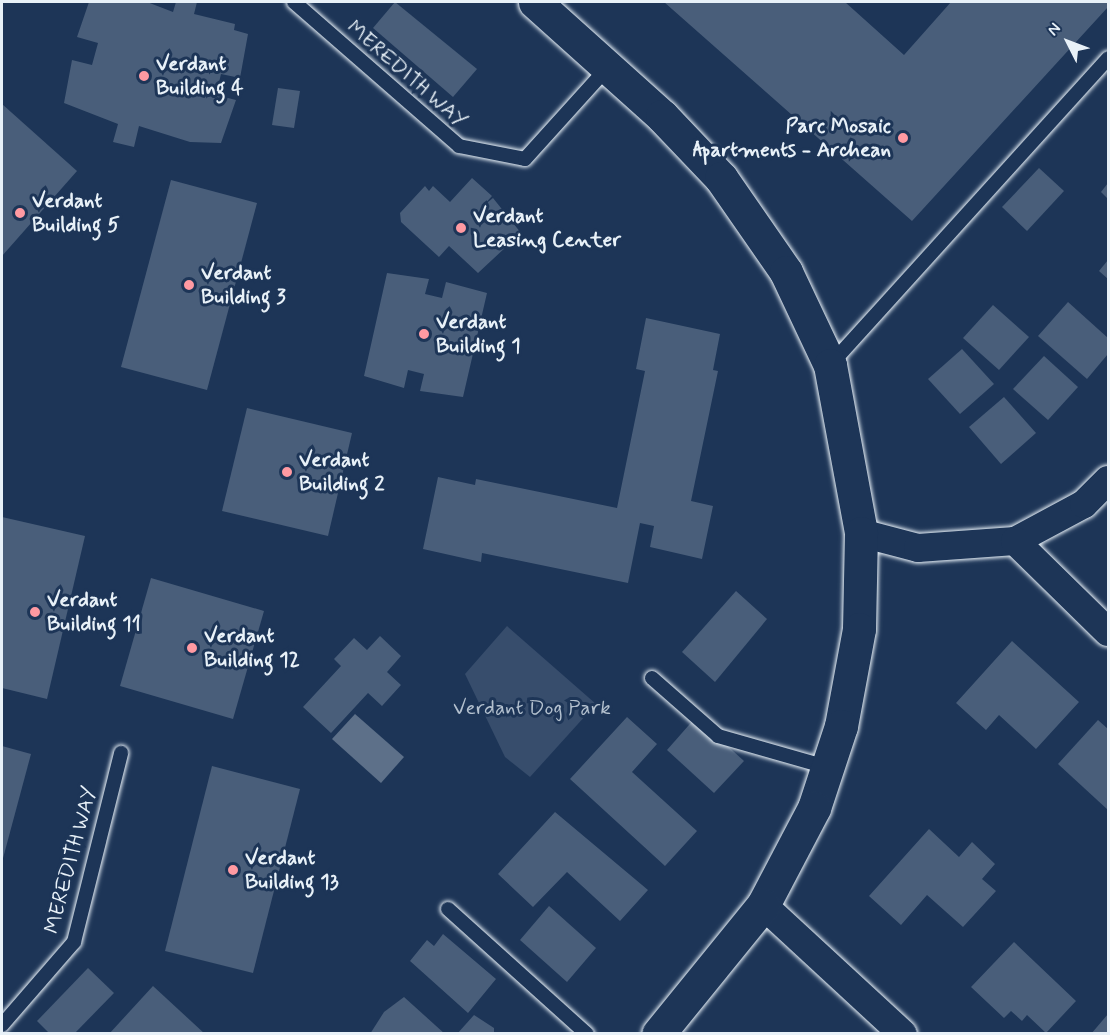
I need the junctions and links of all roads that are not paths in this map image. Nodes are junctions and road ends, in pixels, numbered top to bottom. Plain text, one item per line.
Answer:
1 (294, 2) edge
2 (535, 2) edge
3 (1108, 58) edge
4 (608, 67) junction
5 (830, 365) junction
6 (1108, 480) edge
7 (861, 533) junction
8 (1015, 542) junction
9 (1108, 632) edge
10 (652, 678) dead end
11 (121, 753) dead end
12 (828, 767) junction
13 (763, 905) junction
14 (448, 909) dead end
15 (2, 1025) edge
16 (587, 1034) edge
17 (658, 1034) edge
18 (903, 1034) edge

1 - 4 lane, MEREDITH WAY
2 - 4 street
3 - 5 lane
4 - 5 street
5 - 7 street
6 - 8 street
7 - 8 street
7 - 12 street
8 - 9 street
10 - 12 lane
11 - 15 lane, MEREDITH WAY
12 - 13 street
13 - 17 street
13 - 18 street
14 - 16 lane

